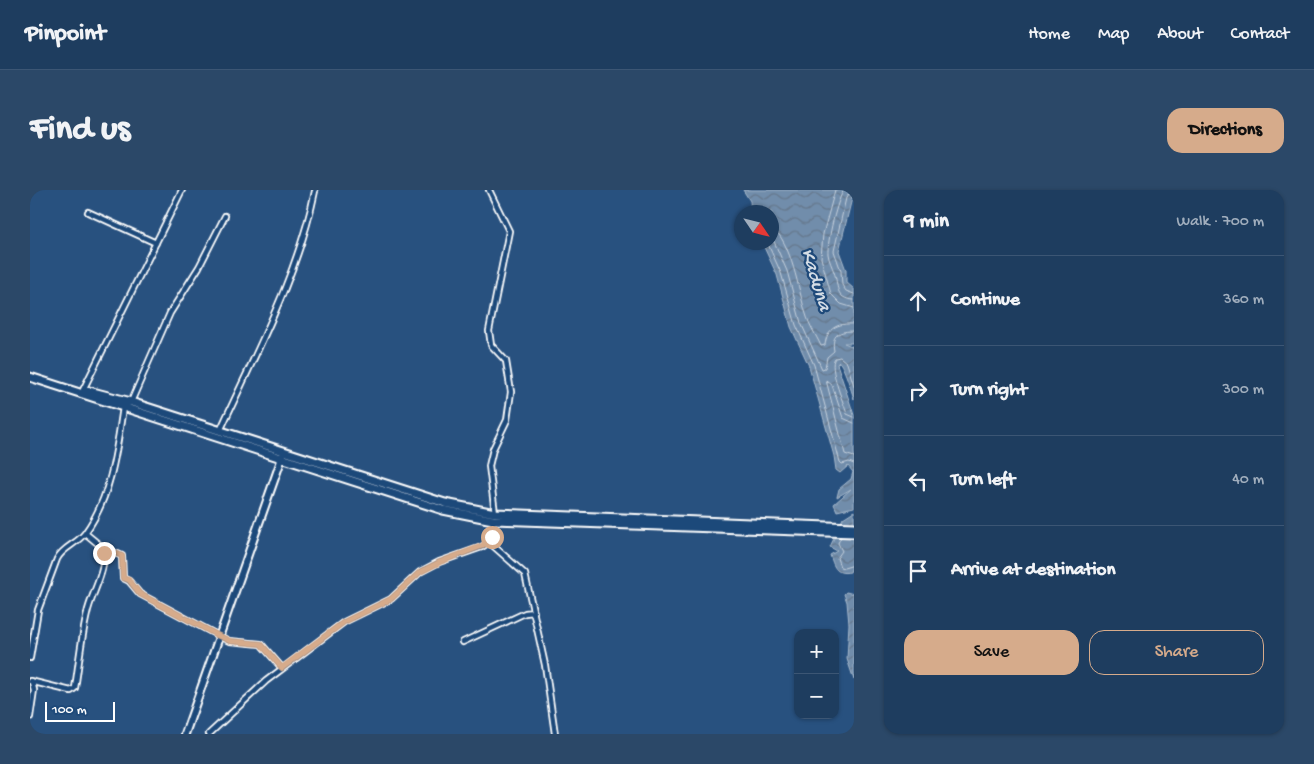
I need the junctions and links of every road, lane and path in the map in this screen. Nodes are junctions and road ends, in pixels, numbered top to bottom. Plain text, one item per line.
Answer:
1 (182, 190) edge
2 (489, 190) edge
3 (315, 192) dead end
4 (88, 212) dead end
5 (225, 216) dead end
6 (156, 242) junction
7 (30, 373) edge
8 (30, 377) edge
9 (83, 390) junction
10 (132, 402) junction
11 (123, 407) junction
12 (220, 431) junction
13 (283, 455) junction
14 (494, 516) junction
15 (854, 526) edge
16 (827, 529) junction
17 (85, 533) junction
18 (854, 533) edge
19 (489, 542) junction
20 (102, 547) junction
21 (534, 612) junction
22 (32, 632) edge
23 (219, 636) junction
24 (463, 642) dead end
25 (30, 658) edge
26 (282, 668) junction
27 (31, 681) edge
28 (30, 717) edge
29 (185, 734) edge
30 (209, 734) edge
31 (555, 734) edge

1 - 6 street
2 - 14 street
3 - 12 street
4 - 6 street
5 - 10 street
6 - 9 street
7 - 9 main road
8 - 11 main road
9 - 10 main road
10 - 12 main road
11 - 13 main road
11 - 17 street
12 - 13 main road
13 - 14 main road
13 - 23 main road
14 - 16 main road
14 - 19 street
15 - 16 main road
16 - 18 main road
17 - 20 street
17 - 22 street
19 - 21 street
19 - 26 street
20 - 23 street
20 - 27 street
21 - 24 street
21 - 31 street
22 - 25 street
23 - 26 street
23 - 29 main road
26 - 30 street
27 - 28 street

